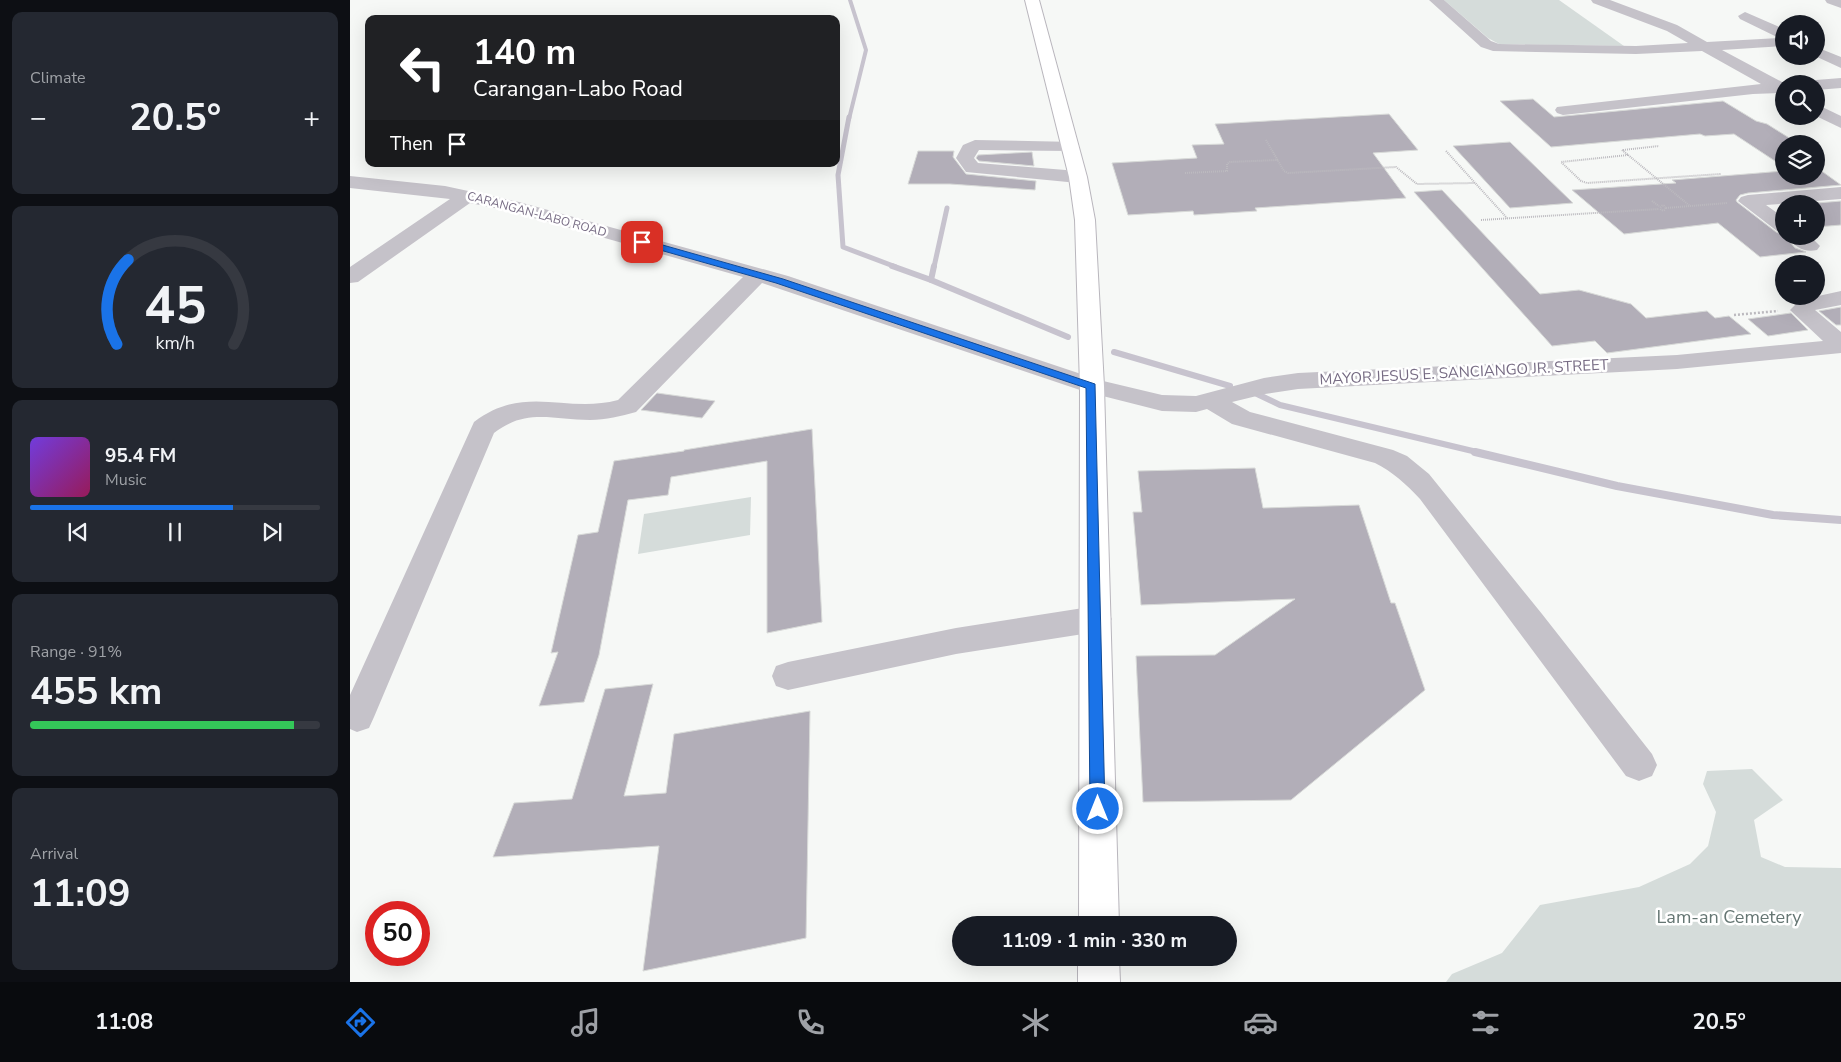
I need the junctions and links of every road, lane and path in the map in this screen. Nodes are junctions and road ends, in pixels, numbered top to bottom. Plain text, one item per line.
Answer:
1 (1032, 0) edge
2 (1436, 0) edge
3 (1598, 0) edge
4 (1832, 0) edge
5 (1841, 4) edge
6 (1744, 16) dead end
7 (1775, 31) edge
8 (1775, 43) edge
9 (1706, 47) junction
10 (1825, 48) edge
11 (1841, 62) edge
12 (1841, 83) edge
13 (1775, 84) edge
14 (1825, 84) edge
15 (1775, 89) edge
16 (1563, 110) dead end
17 (1825, 114) edge
18 (1841, 123) edge
19 (1266, 140) dead end
20 (1070, 146) junction
21 (1659, 146) dead end
22 (1446, 151) dead end
23 (1628, 155) junction
24 (1278, 160) junction
25 (1185, 173) dead end
26 (1721, 174) dead end
27 (1078, 177) junction
28 (1657, 179) junction
29 (350, 182) edge
30 (1475, 183) junction
31 (1841, 193) edge
32 (467, 196) junction
33 (1652, 201) dead end
34 (1748, 201) junction
35 (1690, 206) junction
36 (1660, 208) junction
37 (1665, 209) junction
38 (1668, 213) dead end
39 (1507, 218) junction
40 (1482, 220) dead end
41 (1775, 220) edge
42 (758, 275) junction
43 (350, 277) edge
44 (1841, 298) edge
45 (1801, 308) junction
46 (1734, 316) dead end
47 (1841, 345) edge
48 (1092, 386) junction
49 (1211, 400) junction
50 (1096, 619) junction
51 (788, 676) dead end
52 (357, 717) dead end
53 (1639, 765) dead end
54 (1099, 916) edge
55 (1099, 966) edge
56 (1099, 982) edge

1 - 20 main road
2 - 9 street
3 - 9 street
4 - 5 street
6 - 7 street
8 - 9 street
9 - 13 street
10 - 11 street
12 - 14 street
15 - 16 street
17 - 18 street
19 - 24 path
20 - 27 main road
20 - 27 street
21 - 23 path
22 - 30 path
23 - 28 path
23 - 28 path
24 - 25 path
24 - 30 path
26 - 28 path
27 - 48 main road
28 - 35 path
29 - 32 street, CARANGAN-LABO ROAD
30 - 39 path
31 - 34 street
32 - 42 street, CARANGAN-LABO ROAD
32 - 43 street
33 - 36 path
34 - 35 path
34 - 41 street
35 - 37 path
36 - 37 path
36 - 39 path
37 - 38 path
39 - 40 path
42 - 48 street, CARANGAN-LABO ROAD
42 - 52 street
44 - 45 street
45 - 46 path
45 - 47 street
47 - 49 street, MAYOR JESUS E. SANCIANGO JR. STREET
48 - 49 street, MAYOR JESUS E. SANCIANGO JR. STREET
48 - 50 main road
49 - 53 street
50 - 51 street
50 - 54 main road
55 - 56 main road

